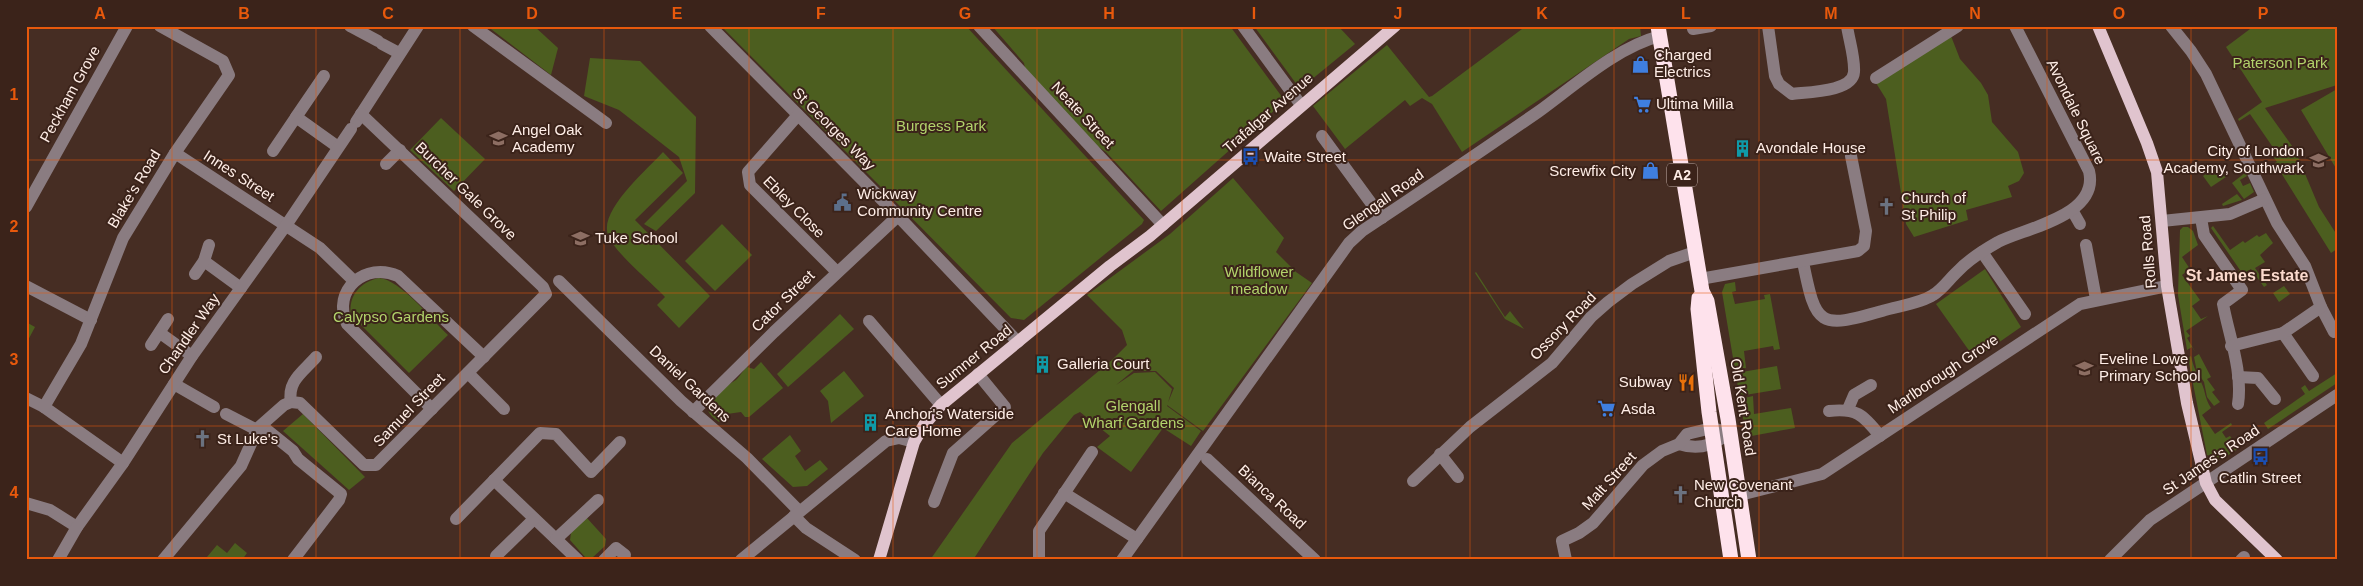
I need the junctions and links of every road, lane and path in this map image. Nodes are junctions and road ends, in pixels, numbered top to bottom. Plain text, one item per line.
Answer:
1 (127, 26) edge
2 (160, 26) edge
3 (350, 26) edge
4 (418, 26) edge
5 (473, 26) edge
6 (710, 26) edge
7 (979, 26) edge
8 (1243, 26) edge
9 (1395, 26) edge
10 (1711, 26) edge
11 (1768, 26) edge
12 (1847, 26) edge
13 (1958, 26) edge
14 (2015, 26) edge
15 (2098, 26) edge
16 (2170, 26) edge
17 (1694, 29) dead end
18 (1659, 31) edge
19 (399, 54) junction
20 (324, 76) dead end
21 (1876, 78) dead end
22 (1301, 105) junction
23 (798, 115) junction
24 (296, 117) junction
25 (356, 122) junction
26 (606, 123) dead end
27 (1322, 136) dead end
28 (338, 147) junction
29 (400, 150) junction
30 (273, 151) dead end
31 (175, 153) junction
32 (1851, 156) dead end
33 (386, 164) dead end
34 (2265, 199) junction
35 (27, 205) edge
36 (2072, 210) junction
37 (898, 216) junction
38 (1382, 218) junction
39 (2201, 218) junction
40 (2162, 221) junction
41 (2080, 224) dead end
42 (286, 225) junction
43 (1163, 226) junction
44 (209, 245) dead end
45 (2086, 245) dead end
46 (1695, 252) junction
47 (1982, 252) junction
48 (204, 261) junction
49 (1803, 262) junction
50 (837, 272) junction
51 (195, 274) dead end
52 (354, 281) junction
53 (559, 281) dead end
54 (1701, 285) junction
55 (26, 286) edge
56 (2167, 286) junction
57 (241, 288) junction
58 (546, 294) joint
59 (2096, 299) junction
60 (2321, 307) junction
61 (2025, 314) dead end
62 (168, 319) dead end
63 (90, 320) junction
64 (869, 321) dead end
65 (2334, 332) dead end
66 (160, 333) junction
67 (2284, 333) junction
68 (1018, 342) junction
69 (151, 345) dead end
70 (2231, 346) junction
71 (192, 356) junction
72 (316, 357) dead end
73 (484, 357) junction
74 (468, 373) junction
75 (978, 374) junction
76 (2238, 376) junction
77 (2313, 376) dead end
78 (174, 384) junction
79 (1871, 385) dead end
80 (2336, 396) edge
81 (26, 398) edge
82 (2276, 398) dead end
83 (291, 402) junction
84 (2238, 404) dead end
85 (941, 405) junction
86 (44, 407) junction
87 (214, 407) dead end
88 (432, 409) junction
89 (504, 409) dead end
90 (1848, 409) junction
91 (1829, 411) dead end
92 (693, 412) junction
93 (226, 414) dead end
94 (260, 428) junction
95 (1712, 428) junction
96 (1730, 433) junction
97 (1880, 436) junction
98 (620, 442) dead end
99 (914, 442) junction
100 (1714, 443) junction
101 (1679, 444) junction
102 (1092, 452) dead end
103 (1440, 454) junction
104 (1207, 459) dead end
105 (123, 463) junction
106 (1458, 477) dead end
107 (494, 480) junction
108 (1413, 481) dead end
109 (2206, 483) junction
110 (1064, 493) junction
111 (1740, 495) junction
112 (598, 500) dead end
113 (934, 502) dead end
114 (26, 503) edge
115 (797, 514) junction
116 (456, 519) dead end
117 (534, 519) junction
118 (77, 527) junction
119 (556, 539) junction
120 (1137, 539) junction
121 (626, 555) dead end
122 (496, 556) dead end
123 (58, 560) edge
124 (163, 560) edge
125 (294, 560) edge
126 (578, 560) edge
127 (604, 560) edge
128 (741, 560) edge
129 (855, 560) edge
130 (879, 560) edge
131 (1039, 560) edge
132 (1122, 560) edge
133 (1315, 560) edge
134 (1566, 560) edge
135 (1731, 560) edge
136 (1749, 560) edge
137 (2110, 560) edge
138 (2277, 560) edge

1 - 35 street, Peckham Grove
2 - 31 street, Blake's Road
3 - 19 street
4 - 19 street, Chandler Way
5 - 26 street
6 - 23 street, St Georges Way
7 - 43 street, Neate Street
8 - 22 street
9 - 22 main road, Trafalgar Avenue
10 - 17 street
11 - 12 street
13 - 21 street
14 - 36 street, Avondale Square
15 - 40 main road, Rolls Road
16 - 34 street
18 - 38 street, Glengall Road
18 - 46 highway, Old Kent Road / A2
19 - 25 street, Chandler Way
20 - 24 street
22 - 43 main road, Trafalgar Avenue
23 - 37 street, St Georges Way
23 - 50 street, Ebley Close
24 - 28 street
24 - 30 street
25 - 28 street, Chandler Way
25 - 29 street, Burcher Gale Grove
27 - 38 street
28 - 42 street, Chandler Way
29 - 33 street
29 - 58 street, Burcher Gale Grove
31 - 42 street, Innes Street
31 - 63 street, Blake's Road
32 - 49 street
34 - 39 street
34 - 60 street
36 - 41 street
36 - 47 street, Avondale Square
37 - 50 street, Cator Street
37 - 68 street, St Georges Way
38 - 120 street, Glengall Road
39 - 40 street
39 - 70 street
40 - 56 main road, Rolls Road
42 - 52 street, Innes Street
42 - 57 street, Chandler Way
43 - 68 main road, Sumner Road
44 - 48 street
45 - 59 street
46 - 54 highway, Old Kent Road / A2
46 - 103 street, Ossory Road
47 - 49 street, Avondale Square
47 - 61 street
48 - 51 street
48 - 57 street
49 - 54 street
50 - 92 street, Cator Street
52 - 73 street
52 - 88 street
53 - 92 street, Daniel Gardens
54 - 95 highway, Old Kent Road / A2
54 - 96 highway, Old Kent Road / A2
55 - 63 street
56 - 59 street, Marlborough Grove
56 - 109 main road, Rolls Road
57 - 71 street, Chandler Way
58 - 73 street, Samuel Street
59 - 97 street, Marlborough Grove
60 - 65 street
60 - 67 street
62 - 66 street
63 - 86 street, Blake's Road
64 - 85 street
66 - 69 street
66 - 71 street
67 - 70 street
67 - 77 street
68 - 75 main road, Sumner Road
70 - 76 street
71 - 78 street, Chandler Way
72 - 83 street
73 - 74 street, Samuel Street
74 - 88 street, Samuel Street
74 - 89 street, Samuel Street
75 - 85 main road, Sumner Road
75 - 113 street
76 - 82 street
76 - 84 street
78 - 87 street
78 - 105 street, Chandler Way
79 - 90 street
80 - 109 street, St James's Road
81 - 86 street
83 - 88 street, Samuel Street
83 - 94 street
85 - 99 main road, Sumner Road
86 - 105 street
90 - 91 street
90 - 97 street
92 - 115 street, Daniel Gardens
93 - 94 street
94 - 124 street
94 - 125 street
95 - 96 street, Malt Street
95 - 100 highway, Old Kent Road / A2
95 - 101 street, Malt Street
96 - 100 street
96 - 111 highway, Old Kent Road / A2
97 - 111 street, Marlborough Grove
98 - 107 street
99 - 115 street
99 - 130 main road, Sumner Road
100 - 101 street
100 - 135 highway, Old Kent Road / A2
101 - 134 street, Malt Street
102 - 110 street
103 - 106 street
103 - 108 street, Ossory Road
104 - 133 street, Bianca Road
105 - 118 street, Chandler Way
107 - 116 street
107 - 117 street
109 - 137 street, St James's Road
109 - 138 main road
110 - 120 street
110 - 131 street
111 - 136 highway, Old Kent Road / A2
112 - 119 street
114 - 118 street
115 - 128 street
115 - 129 street, Daniel Gardens
117 - 119 street
117 - 122 street
118 - 123 street, Chandler Way
119 - 126 street
120 - 132 street, Glengall Road
121 - 127 street

